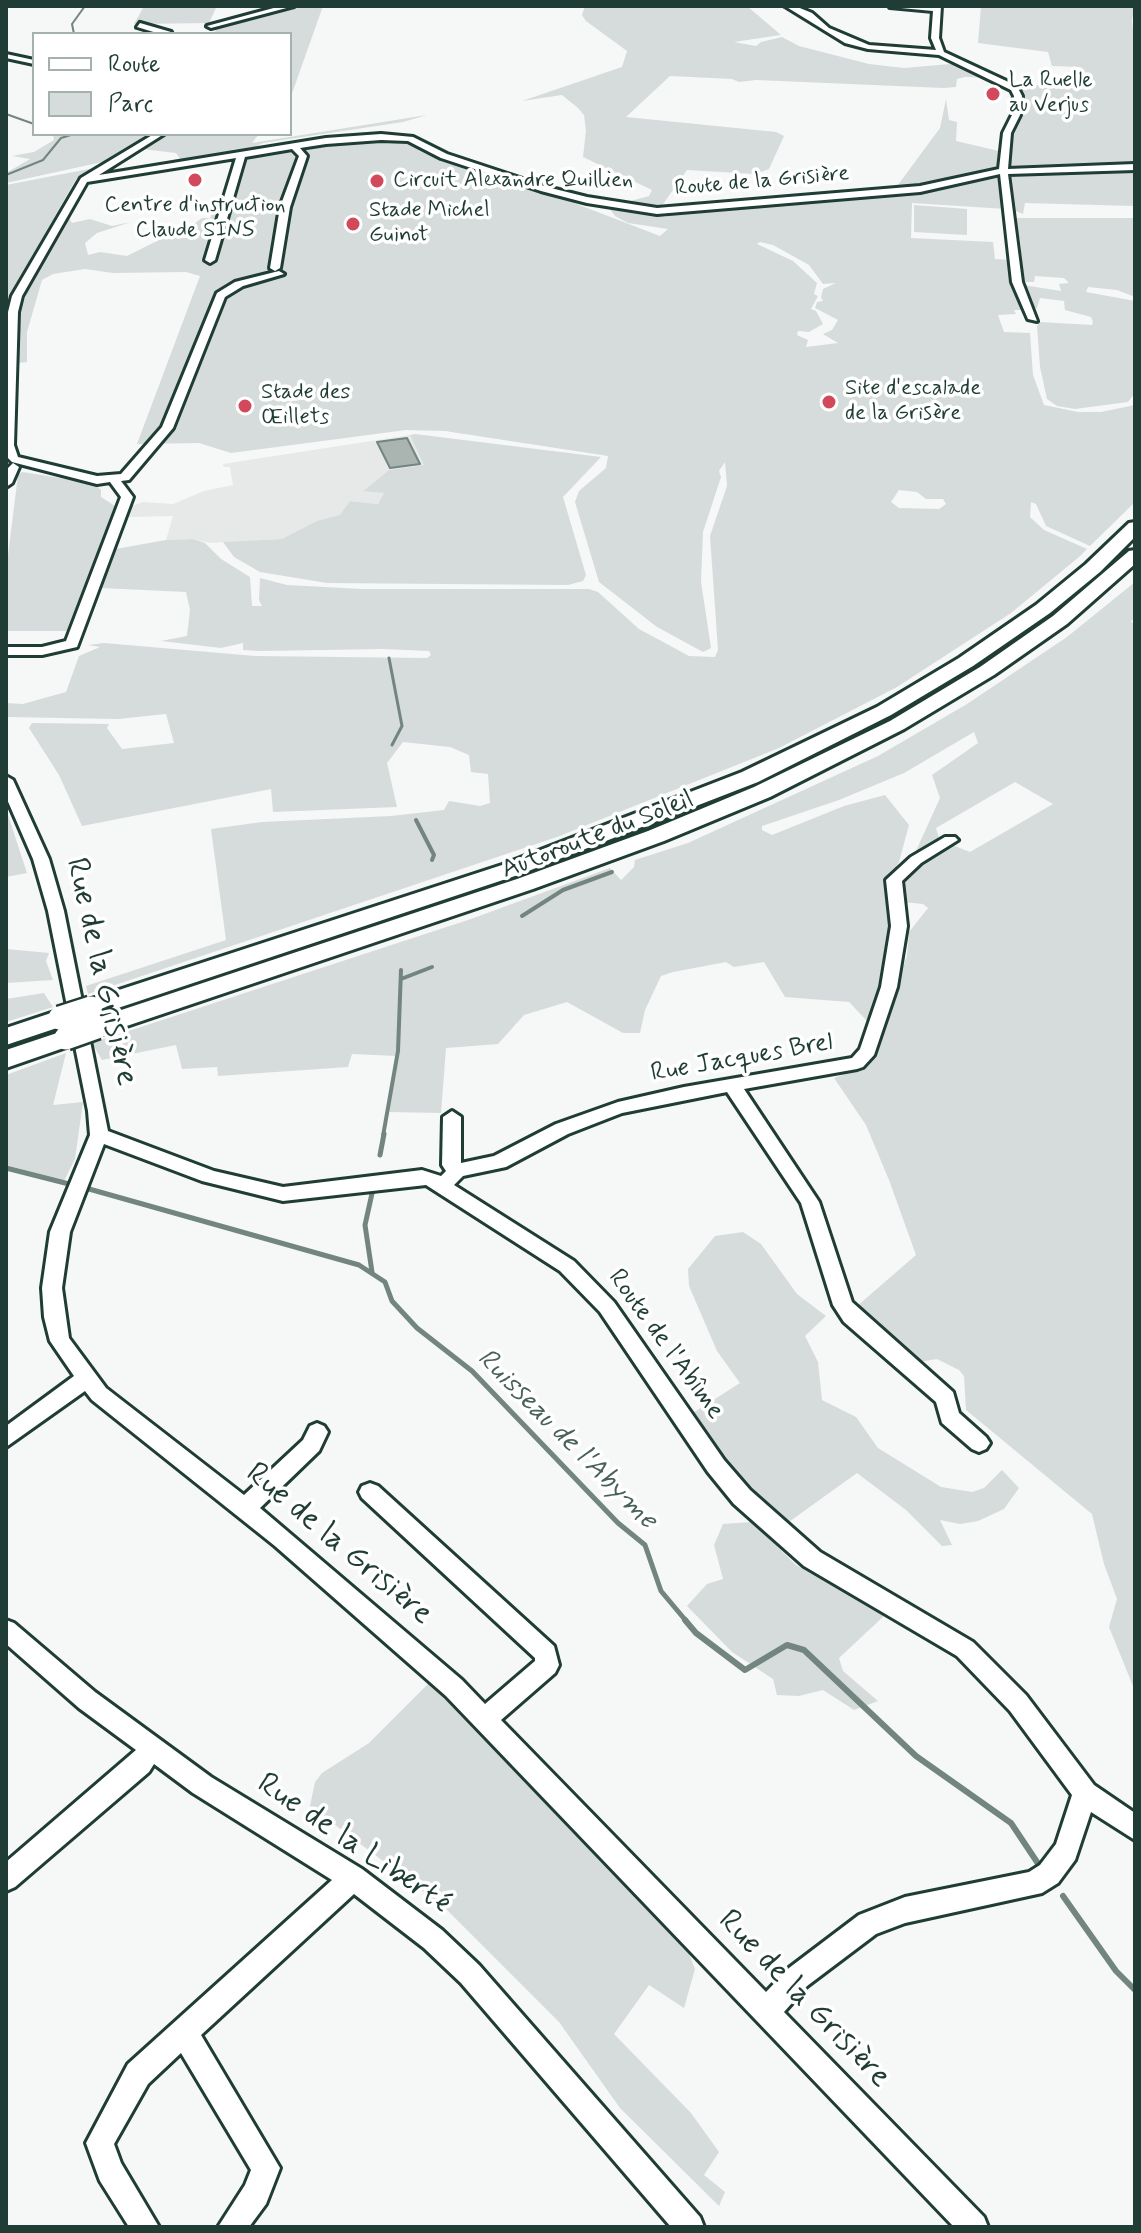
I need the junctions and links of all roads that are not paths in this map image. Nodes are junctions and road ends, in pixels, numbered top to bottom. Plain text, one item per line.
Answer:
1 (290, 6) edge
2 (789, 6) edge
3 (894, 7) edge
4 (936, 8) edge
5 (216, 16) dead end
6 (140, 25) dead end
7 (210, 30) edge
8 (162, 32) edge
9 (941, 53) junction
10 (6, 56) edge
11 (32, 62) edge
12 (155, 136) edge
13 (295, 147) junction
14 (241, 157) junction
15 (1135, 167) edge
16 (1004, 172) junction
17 (84, 180) junction
18 (210, 260) dead end
19 (1033, 319) dead end
20 (10, 459) edge
21 (114, 480) junction
22 (6, 483) edge
23 (1135, 527) edge
24 (1135, 555) edge
25 (6, 651) edge
26 (6, 780) edge
27 (950, 840) dead end
28 (94, 1017) junction
29 (63, 1028) junction
30 (6, 1037) edge
31 (6, 1059) edge
32 (732, 1085) junction
33 (452, 1117) dead end
34 (99, 1135) junction
35 (450, 1178) junction
36 (86, 1379) junction
37 (317, 1432) dead end
38 (6, 1438) edge
39 (979, 1443) dead end
40 (370, 1492) dead end
41 (244, 1509) junction
42 (6, 1630) edge
43 (484, 1720) junction
44 (152, 1747) junction
45 (1085, 1793) junction
46 (1135, 1828) edge
47 (6, 1878) edge
48 (353, 1878) junction
49 (766, 2012) junction
50 (186, 2032) junction
51 (145, 2227) edge
52 (232, 2227) edge
53 (690, 2227) edge
54 (974, 2227) edge

1 - 7 street
2 - 9 street
3 - 4 street
4 - 9 street
5 - 7 street
6 - 8 street
9 - 16 street
10 - 11 street
12 - 17 street
13 - 14 street
13 - 16 street, Route de la Grisière
13 - 21 street
14 - 17 street
14 - 18 street
15 - 16 street, Route de la Grisière
16 - 19 street
17 - 20 street
20 - 21 street
20 - 22 street
21 - 25 street
23 - 28 highway, Autoroute du Soleil
24 - 28 highway, Autoroute du Soleil
26 - 34 street, Rue de la Grisière
27 - 32 street, Rue Jacques Brel
28 - 29 highway, Autoroute du Soleil, bridge
29 - 30 highway, Autoroute du Soleil
29 - 31 highway, Autoroute du Soleil
32 - 35 street, Rue Jacques Brel
32 - 39 street
33 - 35 street
34 - 35 street, Route de l'Abîme
34 - 36 street, Rue de la Grisière
35 - 45 street, Route de l'Abîme
36 - 38 street
36 - 41 street, Rue de la Grisière
37 - 41 street
40 - 43 street
41 - 43 street, Rue de la Grisière
42 - 44 street, Rue de la Liberté
43 - 49 street, Rue de la Grisière
44 - 47 street
44 - 48 street, Rue de la Liberté
45 - 46 street, Route de l'Abîme
45 - 49 street
48 - 50 street
48 - 53 street, Rue de la Liberté
49 - 54 street, Rue de la Grisière
50 - 51 street
50 - 52 street

